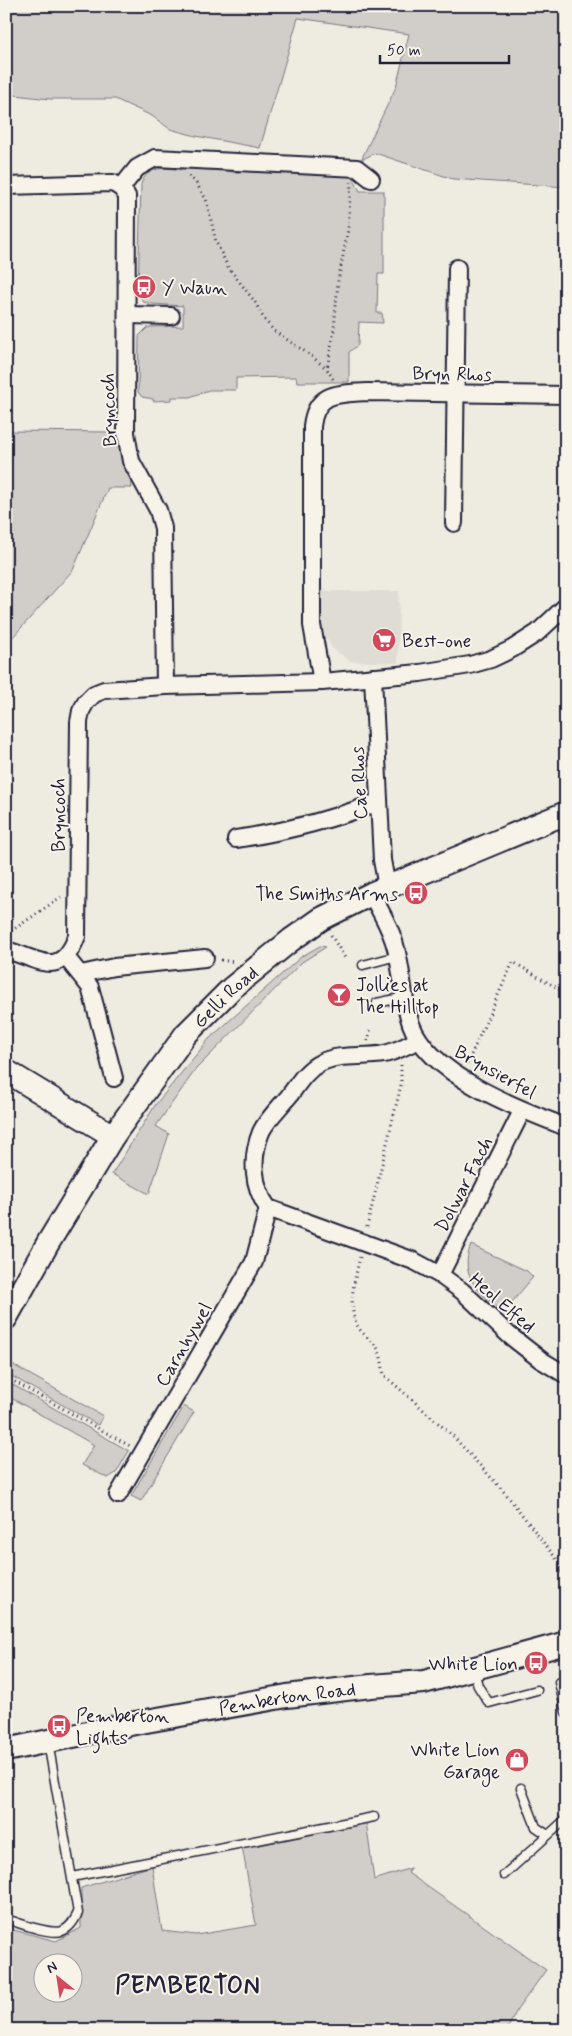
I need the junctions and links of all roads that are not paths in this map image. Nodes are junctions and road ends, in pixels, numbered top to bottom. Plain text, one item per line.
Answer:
1 (371, 179) dead end
2 (6, 186) edge
3 (121, 188) junction
4 (457, 268) dead end
5 (127, 315) junction
6 (171, 316) dead end
7 (456, 393) junction
8 (566, 395) edge
9 (454, 523) dead end
10 (566, 606) edge
11 (372, 677) junction
12 (322, 682) junction
13 (165, 686) junction
14 (380, 802) junction
15 (563, 821) edge
16 (236, 840) dead end
17 (379, 890) junction
18 (6, 950) edge
19 (397, 956) junction
20 (66, 957) junction
21 (205, 958) dead end
22 (363, 965) dead end
23 (81, 974) junction
24 (405, 997) junction
25 (377, 1003) dead end
26 (419, 1040) junction
27 (6, 1071) edge
28 (114, 1078) dead end
29 (522, 1110) junction
30 (566, 1127) edge
31 (114, 1136) junction
32 (268, 1208) junction
33 (440, 1275) junction
34 (6, 1318) edge
35 (566, 1375) edge
36 (118, 1495) dead end
37 (566, 1642) edge
38 (473, 1668) junction
39 (566, 1680) edge
40 (537, 1690) dead end
41 (566, 1712) edge
42 (48, 1742) junction
43 (6, 1750) edge
44 (520, 1788) dead end
45 (374, 1817) dead end
46 (566, 1819) edge
47 (548, 1835) junction
48 (504, 1875) dead end
49 (72, 1877) junction
50 (6, 1919) edge

1 - 3 street
2 - 3 street
3 - 5 street, Bryncoch
4 - 7 street
5 - 6 street
5 - 13 street, Bryncoch
7 - 8 street, Bryn Rhos
7 - 9 street
7 - 12 street, Bryn Rhos
10 - 11 street, Bryncoch
11 - 12 street, Bryncoch
11 - 14 street, Cae Rhos
12 - 13 street, Bryncoch
13 - 20 street, Bryncoch
14 - 16 street
14 - 17 street, Cae Rhos
15 - 17 main road, Gelli Road
17 - 19 street, Brynsierfel
17 - 31 main road, Gelli Road
18 - 20 street
19 - 22 lane
19 - 24 street, Brynsierfel
20 - 23 street
21 - 23 street
23 - 28 street
24 - 25 lane
24 - 26 street, Brynsierfel
26 - 29 street, Brynsierfel
26 - 32 street
27 - 31 main road
29 - 30 street, Brynsierfel
29 - 33 street, Dolwar Fach
31 - 34 main road, Gelli Road
32 - 33 street
32 - 36 street, Carnhywel
33 - 35 street, Heol Elfed
37 - 38 main road, Pemberton Road
38 - 40 lane
38 - 42 main road, Pemberton Road
39 - 41 lane
42 - 43 main road, Pemberton Road
42 - 49 lane
44 - 47 lane
45 - 49 lane
46 - 47 lane
47 - 48 lane
49 - 50 lane

